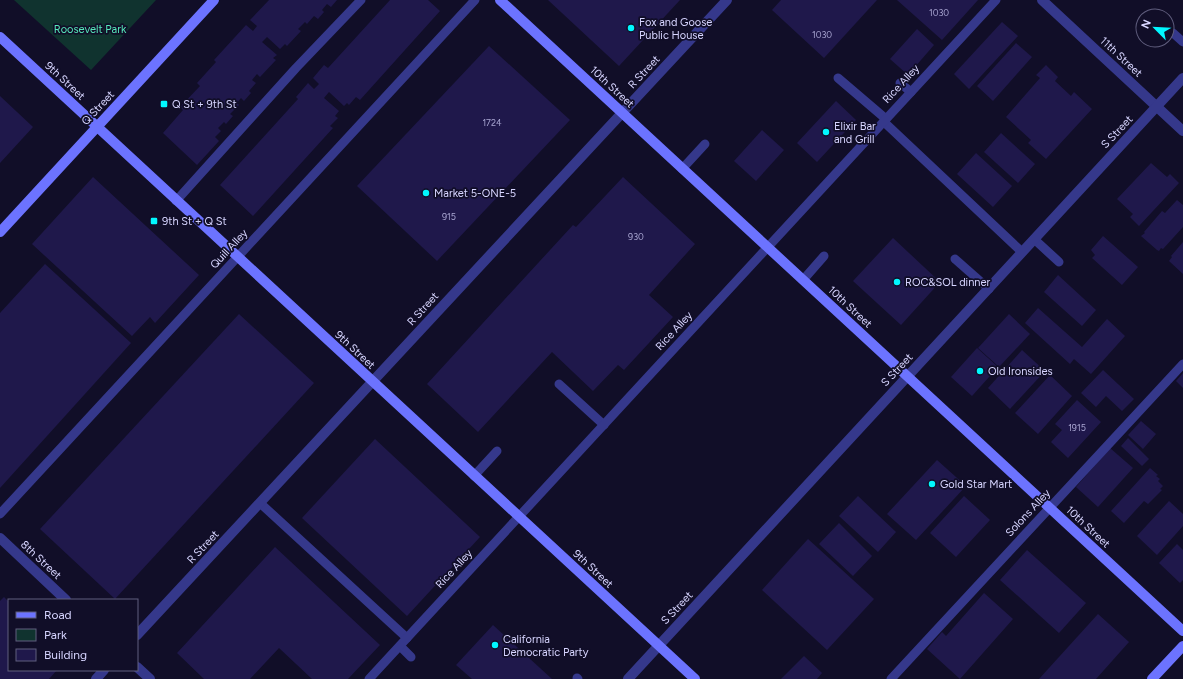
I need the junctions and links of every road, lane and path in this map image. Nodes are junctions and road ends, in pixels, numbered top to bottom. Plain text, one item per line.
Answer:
1 (214, 0) edge
2 (361, 0) edge
3 (475, 0) edge
4 (500, 0) edge
5 (727, 0) edge
6 (996, 0) edge
7 (1042, 0) edge
8 (1175, 35) edge
9 (0, 37) edge
10 (1183, 42) edge
11 (838, 78) dead end
12 (1183, 78) edge
13 (900, 84) dead end
14 (911, 92) junction
15 (1156, 107) junction
16 (622, 113) junction
17 (885, 120) junction
18 (97, 127) junction
19 (1183, 131) edge
20 (705, 144) dead end
21 (682, 169) junction
22 (176, 201) junction
23 (0, 232) edge
24 (1034, 239) junction
25 (768, 247) junction
26 (1022, 252) junction
27 (824, 256) dead end
28 (237, 257) junction
29 (955, 259) dead end
30 (1059, 262) dead end
31 (803, 280) junction
32 (988, 289) junction
33 (1183, 364) edge
34 (908, 377) junction
35 (372, 382) junction
36 (559, 384) dead end
37 (604, 424) junction
38 (497, 451) dead end
39 (474, 476) junction
40 (260, 503) junction
41 (1049, 508) junction
42 (0, 514) edge
43 (519, 517) junction
44 (0, 538) edge
45 (65, 599) edge
46 (1183, 632) edge
47 (138, 634) edge
48 (407, 638) junction
49 (400, 646) junction
50 (659, 646) junction
51 (1183, 646) edge
52 (411, 657) dead end
53 (138, 668) edge
54 (103, 671) edge
55 (96, 679) edge
56 (150, 679) edge
57 (369, 679) edge
58 (628, 679) edge
59 (695, 679) edge
60 (891, 679) edge
61 (1152, 679) edge

1 - 18 street, Q Street
2 - 22 lane
3 - 28 lane, Quill Alley
4 - 16 street, 10th Street
5 - 16 street, R Street
6 - 14 lane, Rice Alley
7 - 15 street, 11th Street
8 - 10 lane
9 - 18 street, 9th Street
11 - 17 lane
12 - 15 street, S Street
13 - 14 lane
14 - 17 lane, Rice Alley
15 - 19 street, 11th Street
15 - 24 street, S Street
16 - 21 street, 10th Street
16 - 35 street, R Street
17 - 25 lane, Rice Alley
17 - 26 lane
18 - 22 street, 9th Street
18 - 23 street, Q Street
20 - 21 lane
21 - 25 street, 10th Street
22 - 28 street, 9th Street
24 - 26 street, S Street
24 - 30 lane
25 - 31 street, 10th Street
25 - 37 lane, Rice Alley
26 - 32 street, S Street
27 - 31 lane
28 - 35 street, 9th Street
28 - 42 lane, Quill Alley
29 - 32 lane
31 - 34 street, 10th Street
32 - 34 street, S Street
33 - 41 lane, Solons Alley
34 - 41 street, 10th Street
34 - 50 street, S Street
35 - 39 street, 9th Street
35 - 40 street, R Street
36 - 37 lane
37 - 43 lane, Rice Alley
38 - 39 lane
39 - 43 street, 9th Street
40 - 47 street, R Street
40 - 48 lane
41 - 46 street, 10th Street
41 - 60 lane, Solons Alley
43 - 48 lane, Rice Alley
43 - 50 street, 9th Street
44 - 45 street, 8th Street
48 - 49 lane, Rice Alley
49 - 52 lane
49 - 57 lane, Rice Alley
50 - 58 street, S Street
50 - 59 street, 9th Street
51 - 61 street
53 - 56 street
54 - 55 street

